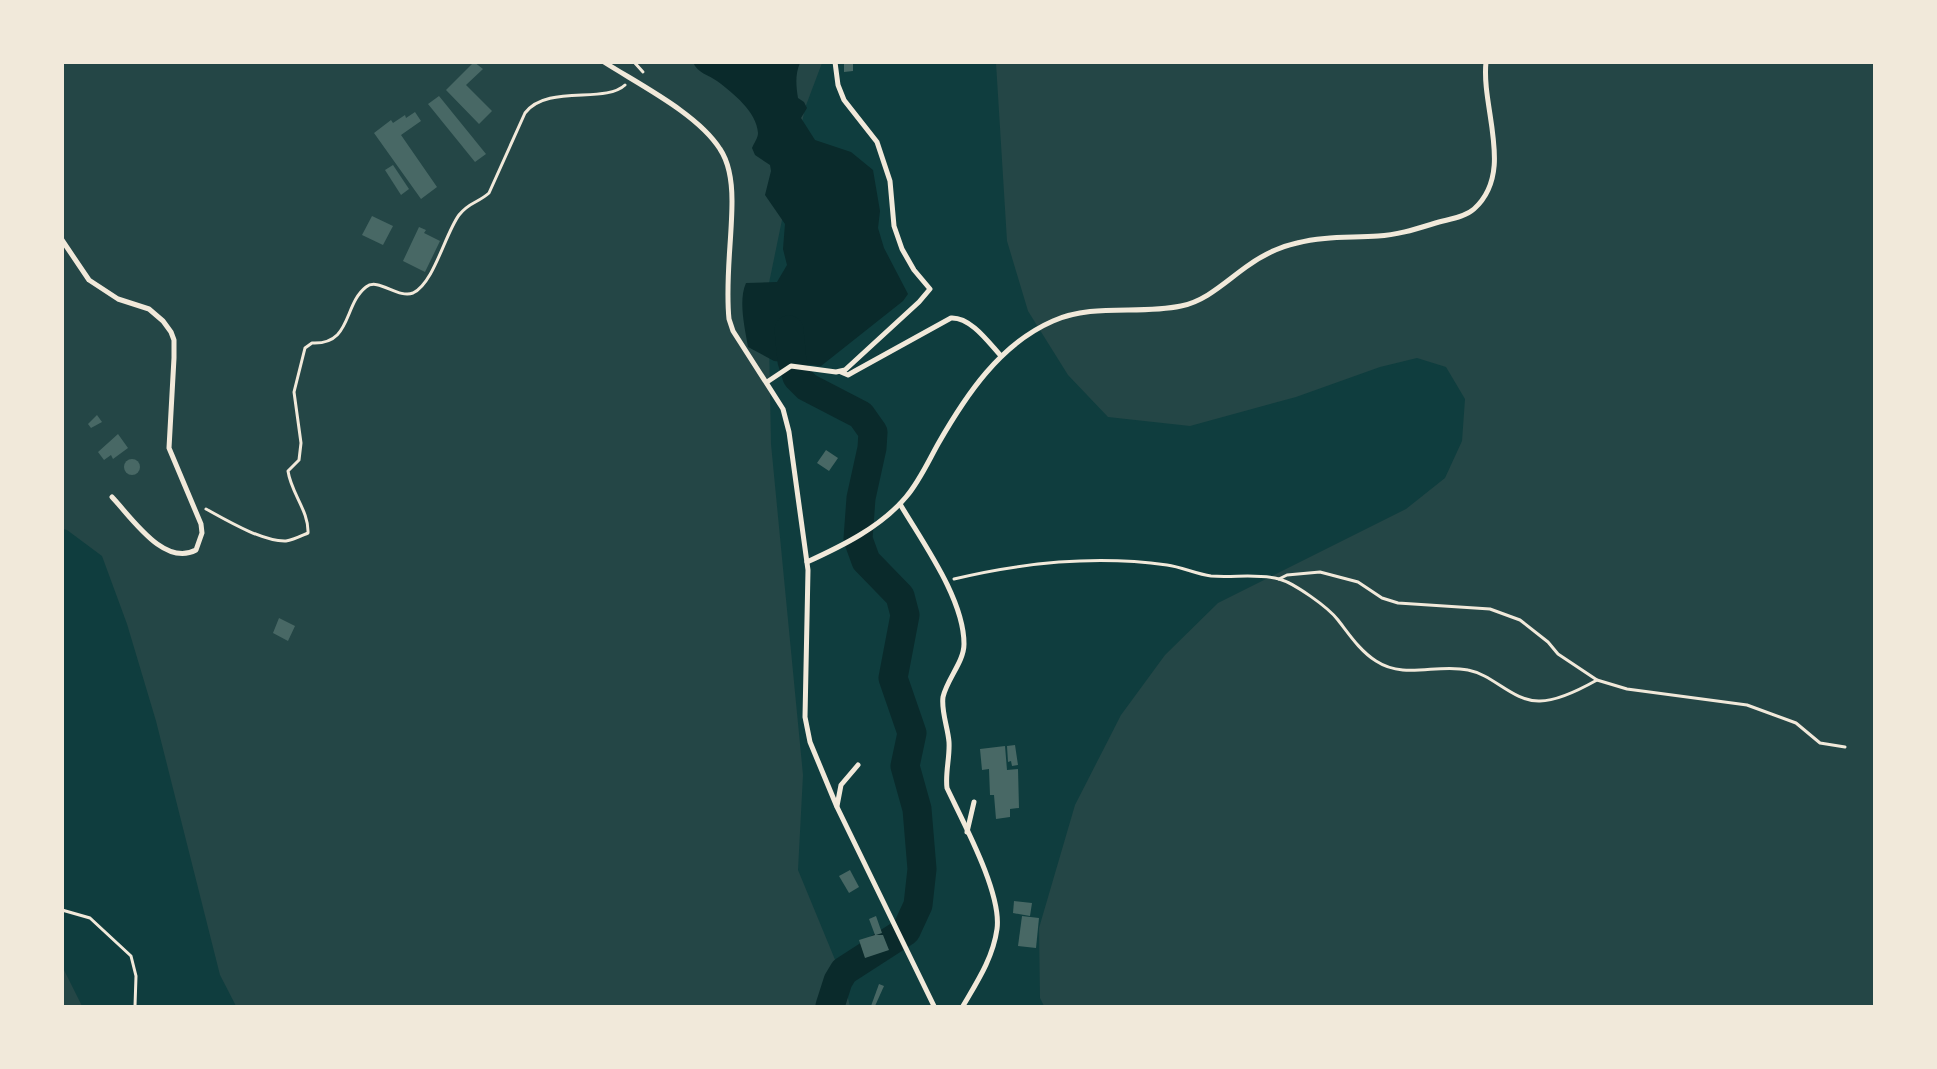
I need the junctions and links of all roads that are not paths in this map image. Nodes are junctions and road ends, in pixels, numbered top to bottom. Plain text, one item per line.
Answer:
1 (604, 62) edge
2 (835, 62) edge
3 (1486, 62) edge
4 (62, 240) edge
5 (1001, 356) junction
6 (841, 372) junction
7 (767, 382) junction
8 (112, 497) dead end
9 (900, 504) junction
10 (807, 562) junction
11 (858, 765) dead end
12 (974, 802) dead end
13 (837, 807) junction
14 (968, 832) junction
15 (934, 1006) edge
16 (963, 1006) edge

1 - 7 street
2 - 6 street
3 - 5 street
4 - 8 street
5 - 6 street
5 - 9 street
6 - 7 street
7 - 10 street
9 - 10 street
9 - 14 street
10 - 13 street
11 - 13 street
12 - 14 street
13 - 15 street
14 - 16 street

